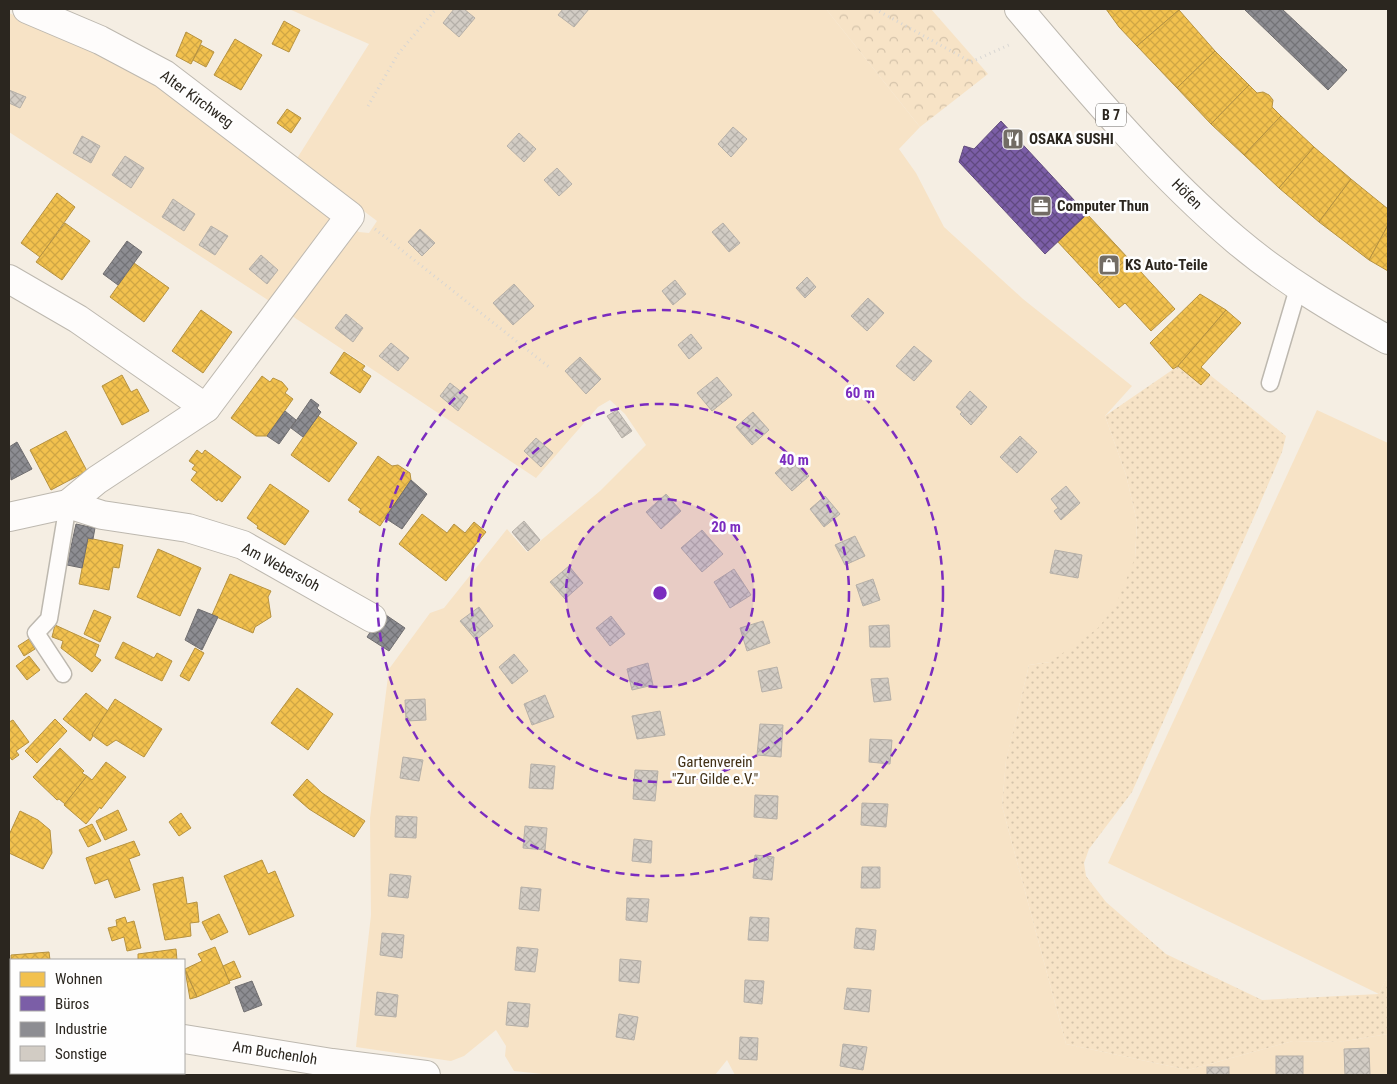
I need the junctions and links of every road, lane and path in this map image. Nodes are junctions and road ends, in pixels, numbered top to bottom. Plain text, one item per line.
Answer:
1 (27, 9) edge
2 (436, 9) edge
3 (875, 9) edge
4 (1019, 9) edge
5 (1039, 32) junction
6 (368, 106) dead end
7 (350, 216) junction
8 (9, 279) edge
9 (1299, 286) junction
10 (1388, 340) edge
11 (549, 367) dead end
12 (1270, 383) dead end
13 (206, 408) junction
14 (68, 504) junction
15 (9, 517) edge
16 (372, 618) dead end
17 (62, 674) dead end
18 (185, 1038) edge
19 (426, 1075) edge

1 - 7 street, Alter Kirchweg
2 - 6 path
3 - 5 path
4 - 5 street, Höfen / B 7
5 - 9 street, Höfen / B 7
7 - 11 path
7 - 13 street, Am Webersloh
8 - 13 street
9 - 10 street, Höfen / B 7
9 - 12 lane
13 - 14 street, Am Webersloh
14 - 15 street, Am Webersloh
14 - 16 street, Am Webersloh
14 - 17 lane
18 - 19 street, Am Buchenloh

